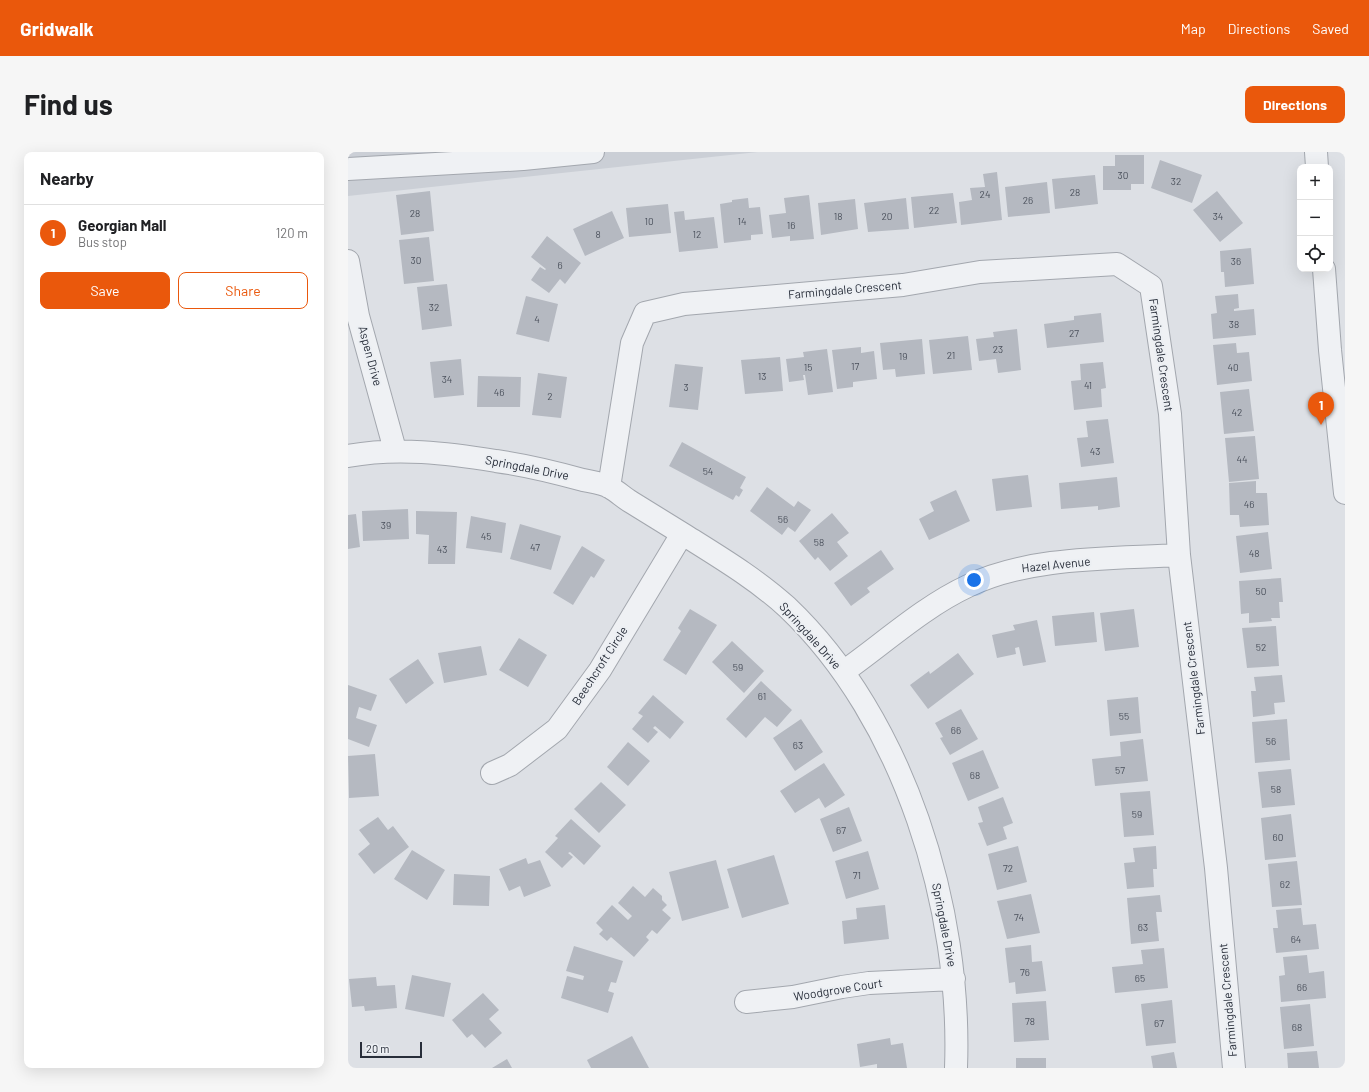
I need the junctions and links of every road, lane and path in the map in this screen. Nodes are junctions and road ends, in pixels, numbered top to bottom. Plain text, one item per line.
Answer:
1 (593, 152) edge
2 (1316, 152) edge
3 (523, 155) edge
4 (1317, 164) edge
5 (348, 169) edge
6 (348, 260) edge
7 (1324, 272) edge
8 (1345, 334) edge
9 (1337, 356) edge
10 (396, 450) junction
11 (348, 456) edge
12 (610, 487) junction
13 (1345, 493) edge
14 (682, 534) junction
15 (1179, 555) junction
16 (843, 672) junction
17 (492, 773) dead end
18 (954, 979) junction
19 (746, 1002) dead end
20 (956, 1068) edge
21 (1234, 1068) edge

1 - 3 street
2 - 4 street
3 - 5 street
6 - 10 street, Aspen Drive
7 - 9 street
8 - 9 street
9 - 13 street
10 - 11 street, Springdale Drive
10 - 12 street, Springdale Drive
12 - 14 street, Springdale Drive
12 - 15 street, Farmingdale Crescent
14 - 16 street, Springdale Drive
14 - 17 street, Beechcroft Circle
15 - 16 street, Hazel Avenue
15 - 21 street, Farmingdale Crescent
16 - 18 street, Springdale Drive
18 - 19 street, Woodgrove Court
18 - 20 street, Springdale Drive

